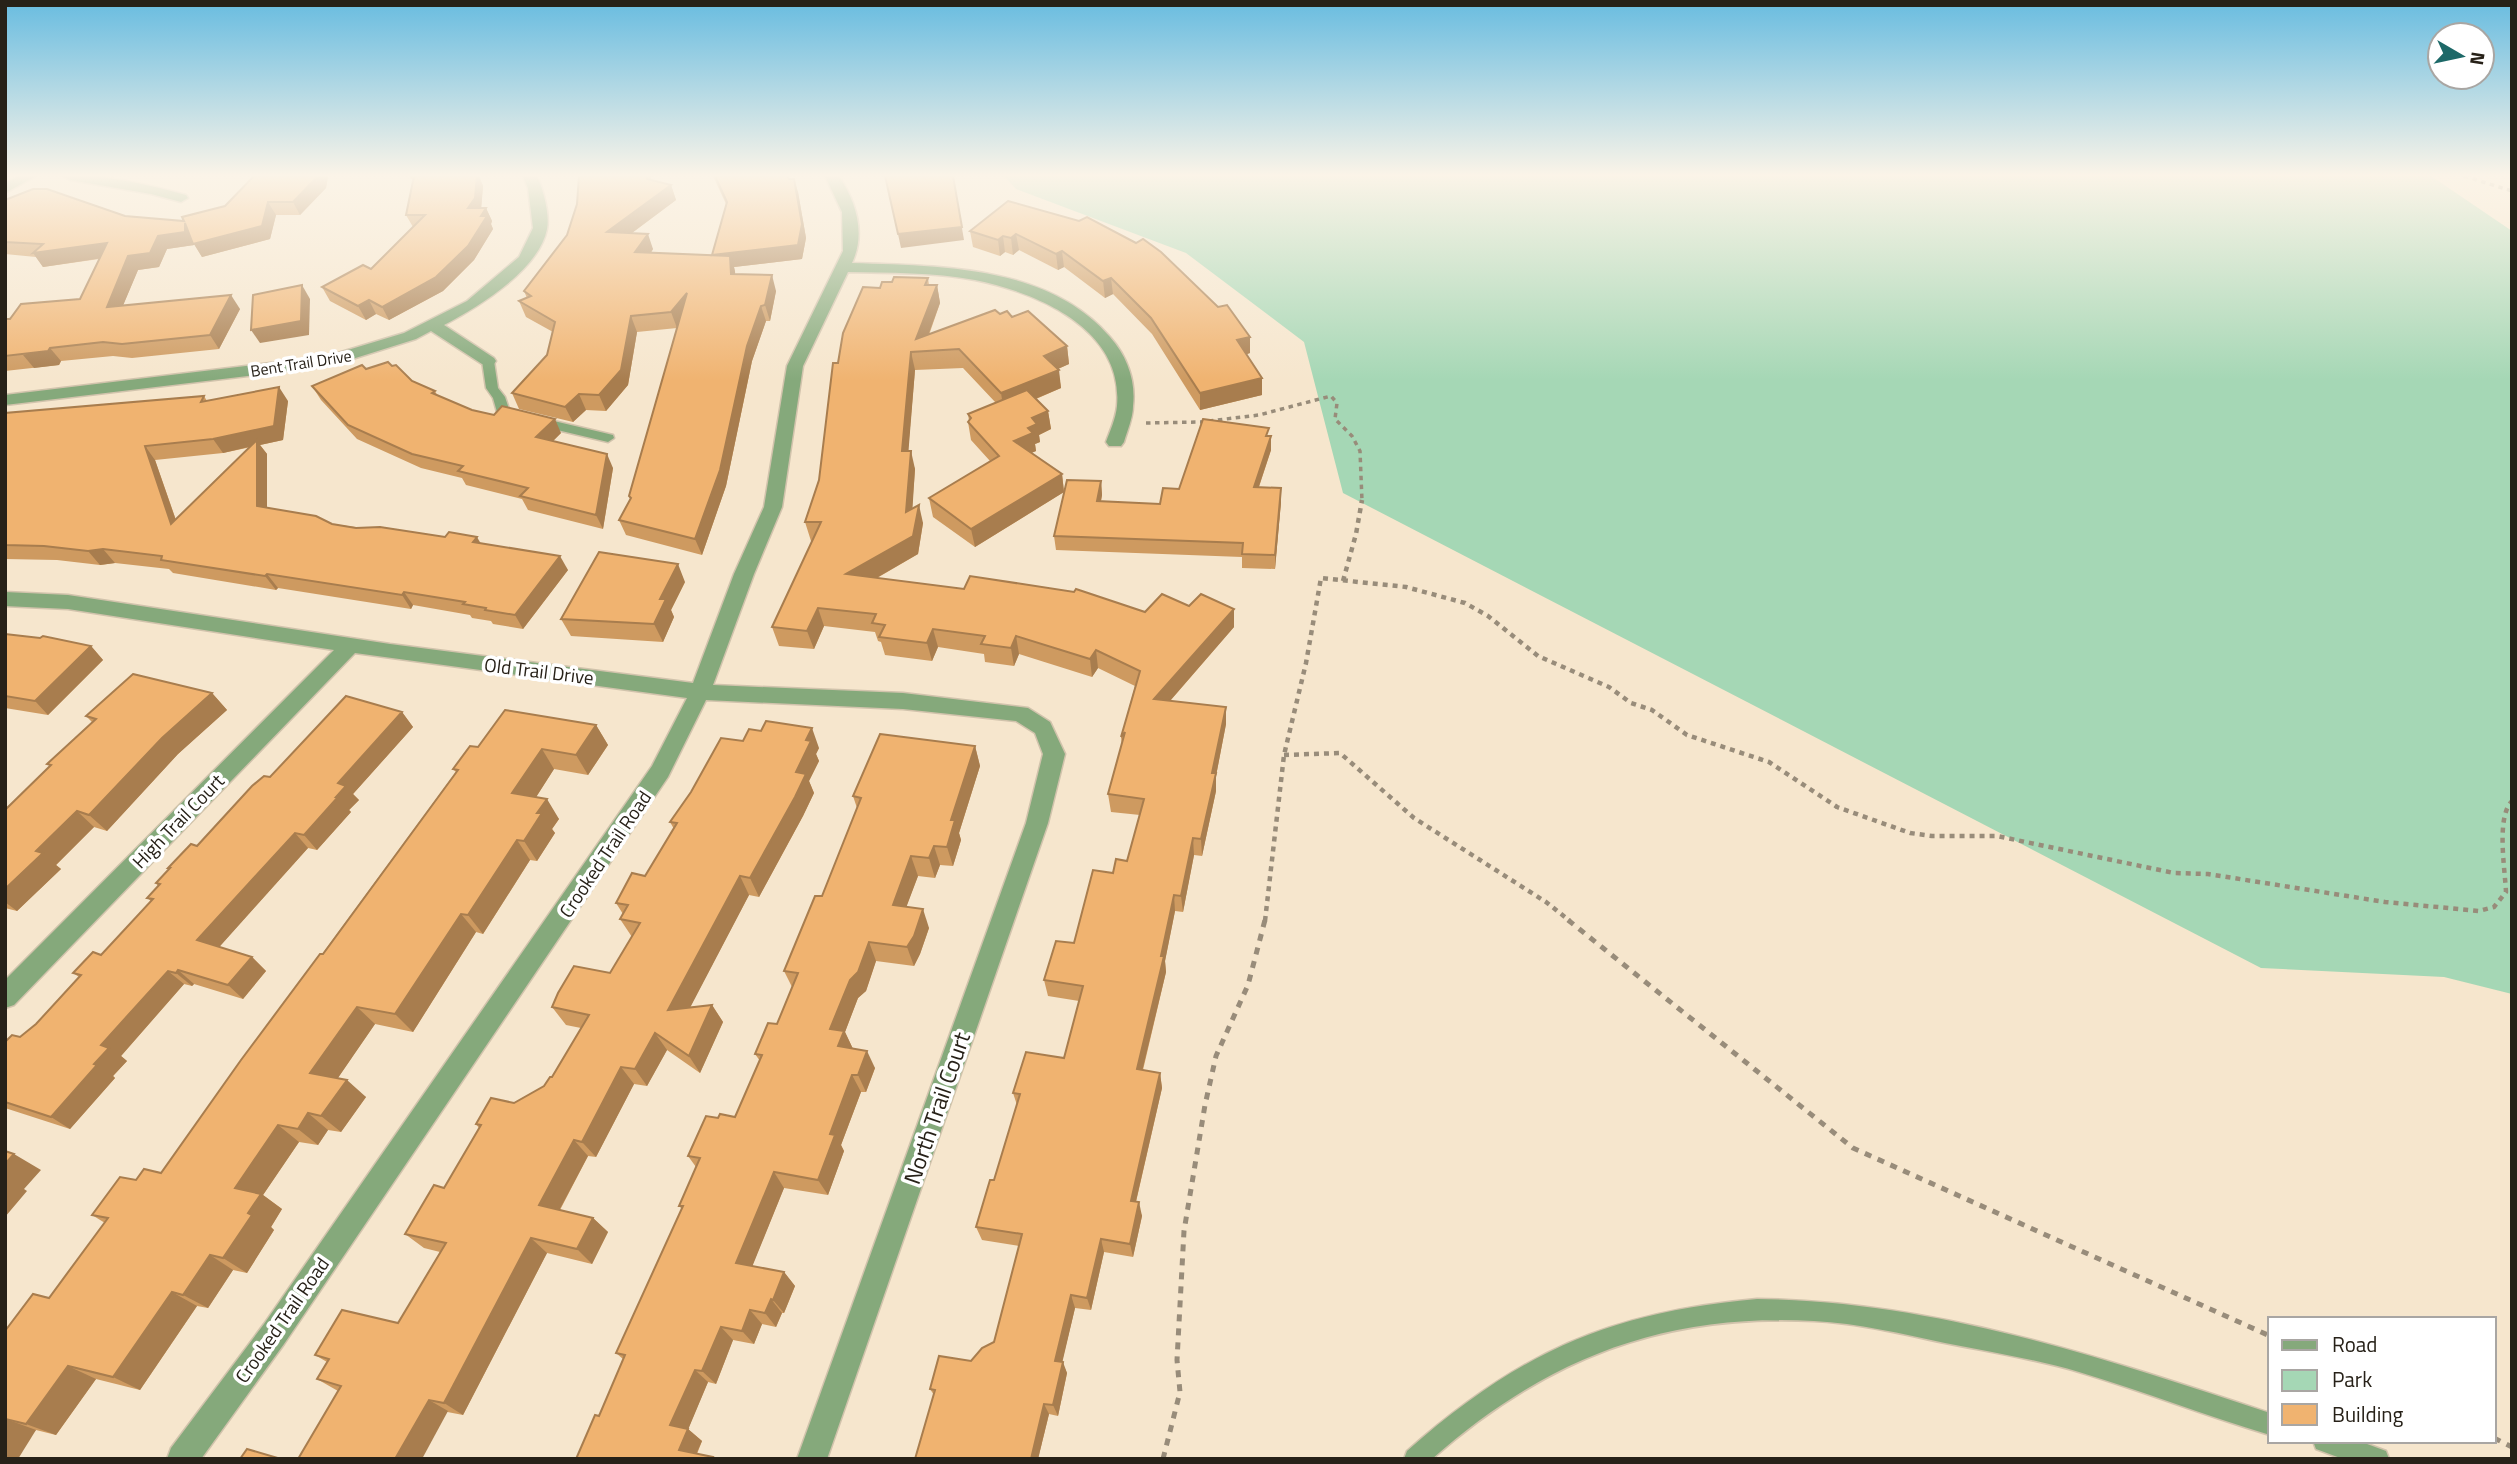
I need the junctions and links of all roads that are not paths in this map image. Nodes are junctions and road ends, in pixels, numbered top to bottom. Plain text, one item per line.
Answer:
1 (534, 244) edge
2 (850, 244) edge
3 (843, 267) junction
4 (434, 326) junction
5 (488, 361) joint
6 (5, 400) edge
7 (608, 438) dead end
8 (1115, 442) dead end
9 (5, 599) edge
10 (351, 645) junction
11 (700, 692) junction
12 (1054, 754) joint
13 (5, 997) edge
14 (2268, 1423) edge
15 (2330, 1443) edge
16 (182, 1459) edge
17 (812, 1459) edge
18 (1415, 1459) edge
19 (2378, 1459) edge

1 - 4 street, Bent Trail Drive
2 - 3 street, Crooked Trail Road
3 - 8 street
3 - 11 street, Crooked Trail Road
4 - 5 street
4 - 6 street, Bent Trail Drive
5 - 7 lane
9 - 10 street, Old Trail Drive
10 - 11 street, Old Trail Drive
10 - 13 street, High Trail Court
11 - 12 street, Old Trail Drive
11 - 16 street, Crooked Trail Road
12 - 17 street, North Trail Court
14 - 18 lane
15 - 19 lane

